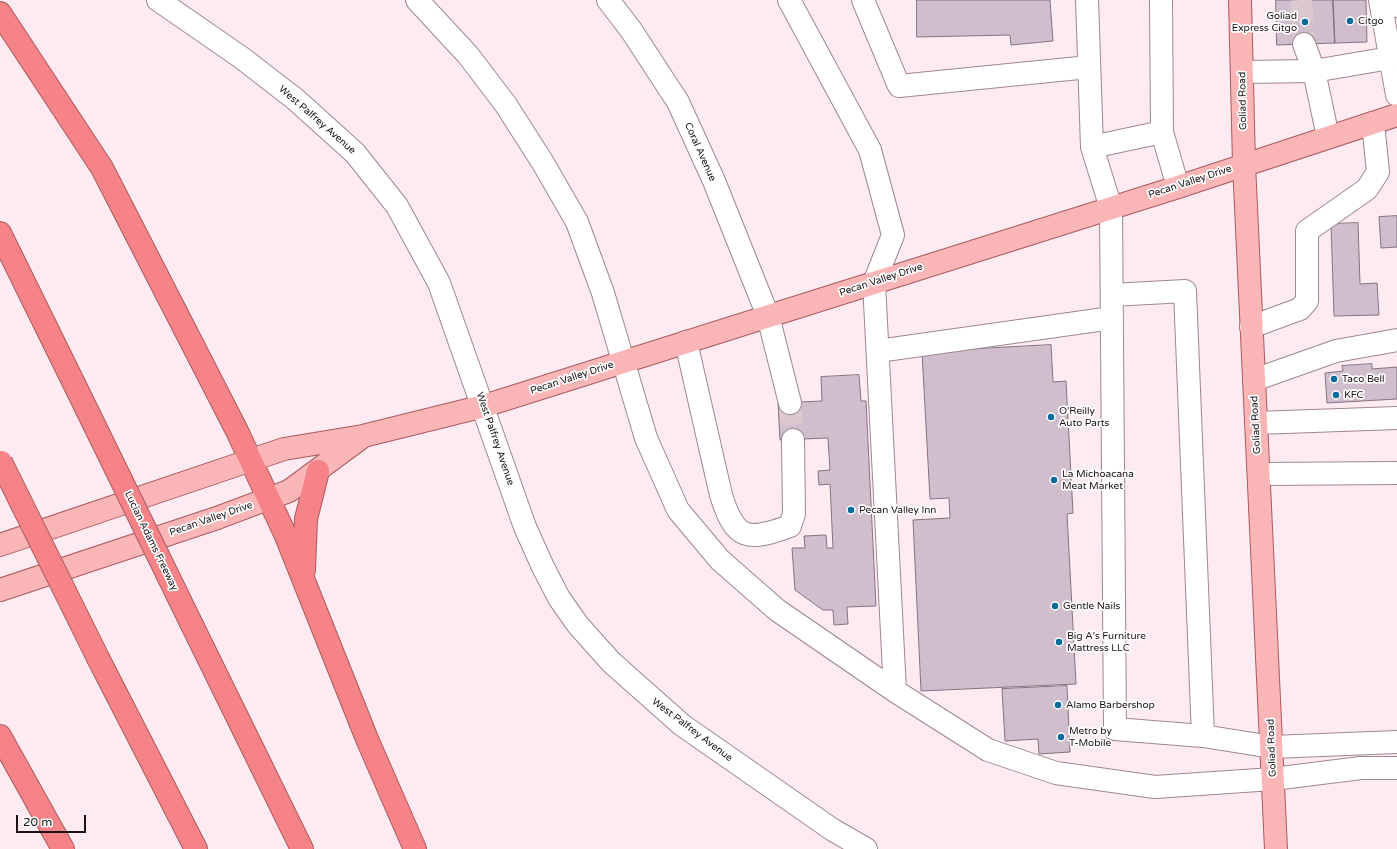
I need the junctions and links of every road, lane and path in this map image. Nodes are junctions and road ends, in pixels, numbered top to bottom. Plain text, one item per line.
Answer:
1 (158, 0) edge
2 (417, 0) edge
3 (608, 0) edge
4 (789, 0) edge
5 (863, 0) edge
6 (1087, 0) edge
7 (1161, 0) edge
8 (1240, 0) edge
9 (1380, 0) edge
10 (1396, 0) edge
11 (1397, 6) edge
12 (0, 13) edge
13 (1304, 44) tunnel mouth
14 (1390, 58) junction
15 (1090, 67) junction
16 (1314, 71) junction
17 (1242, 72) junction
18 (1397, 95) edge
19 (1397, 114) edge
20 (1373, 123) junction
21 (1162, 132) junction
22 (1328, 137) junction
23 (1092, 148) junction
24 (1244, 164) junction
25 (1178, 187) junction
26 (1111, 208) junction
27 (0, 233) edge
28 (874, 283) junction
29 (1112, 295) junction
30 (768, 316) junction
31 (1112, 318) junction
32 (1251, 327) junction
33 (1397, 340) edge
34 (686, 342) junction
35 (878, 351) junction
36 (623, 362) junction
37 (1254, 380) junction
38 (790, 403) tunnel mouth
39 (484, 406) junction
40 (1397, 418) edge
41 (1256, 423) junction
42 (363, 436) junction
43 (793, 440) tunnel mouth
44 (1, 460) edge
45 (251, 460) junction
46 (318, 472) junction
47 (1397, 473) edge
48 (1259, 474) junction
49 (270, 498) junction
50 (0, 544) edge
51 (304, 581) junction
52 (0, 590) edge
53 (895, 691) junction
54 (0, 736) edge
55 (1203, 736) junction
56 (1397, 742) edge
57 (1272, 747) junction
58 (1397, 768) edge
59 (1273, 779) junction
60 (63, 849) edge
61 (196, 849) edge
62 (302, 849) edge
63 (415, 849) edge
64 (866, 849) edge
65 (1276, 849) edge

1 - 39 street, West Palfrey Avenue
2 - 36 street
3 - 30 street, Coral Avenue
4 - 28 street
5 - 15 street
6 - 15 street
7 - 21 street
8 - 17 main road, Goliad Road
9 - 14 street
10 - 11 street
12 - 45 highway
13 - 16 street
14 - 16 street
14 - 18 street
15 - 23 street
16 - 17 street
16 - 22 street
17 - 24 main road, Goliad Road
19 - 20 main road, Pecan Valley Drive
20 - 22 main road, Pecan Valley Drive
20 - 32 street
21 - 23 street
21 - 25 street
22 - 24 main road, Pecan Valley Drive
23 - 26 street
24 - 25 main road, Pecan Valley Drive
24 - 32 main road, Goliad Road
25 - 26 main road, Pecan Valley Drive
26 - 28 main road, Pecan Valley Drive
26 - 29 street
27 - 62 highway, Lucian Adams Freeway, bridge
28 - 30 main road, Pecan Valley Drive
28 - 35 street
29 - 31 street
29 - 55 street
30 - 34 main road, Pecan Valley Drive
30 - 38 street, Coral Avenue
31 - 35 street
31 - 55 street
32 - 37 main road, Goliad Road
33 - 37 street
34 - 36 main road, Pecan Valley Drive
34 - 43 street
35 - 53 street
36 - 39 main road, Pecan Valley Drive
36 - 53 street
37 - 41 main road, Goliad Road
39 - 42 main road, Pecan Valley Drive
39 - 64 street, West Palfrey Avenue
40 - 41 street
41 - 48 main road, Goliad Road
42 - 45 main road, Pecan Valley Drive
42 - 46 main road, Pecan Valley Drive
44 - 61 highway, bridge
45 - 49 highway
45 - 50 main road, Pecan Valley Drive
46 - 49 main road, Pecan Valley Drive
46 - 51 highway
47 - 48 street
48 - 57 main road, Goliad Road
49 - 51 highway
49 - 52 main road, Pecan Valley Drive
51 - 63 highway
53 - 59 street
54 - 60 highway
55 - 57 street
56 - 57 street
57 - 59 main road, Goliad Road
58 - 59 street
59 - 65 main road, Goliad Road

